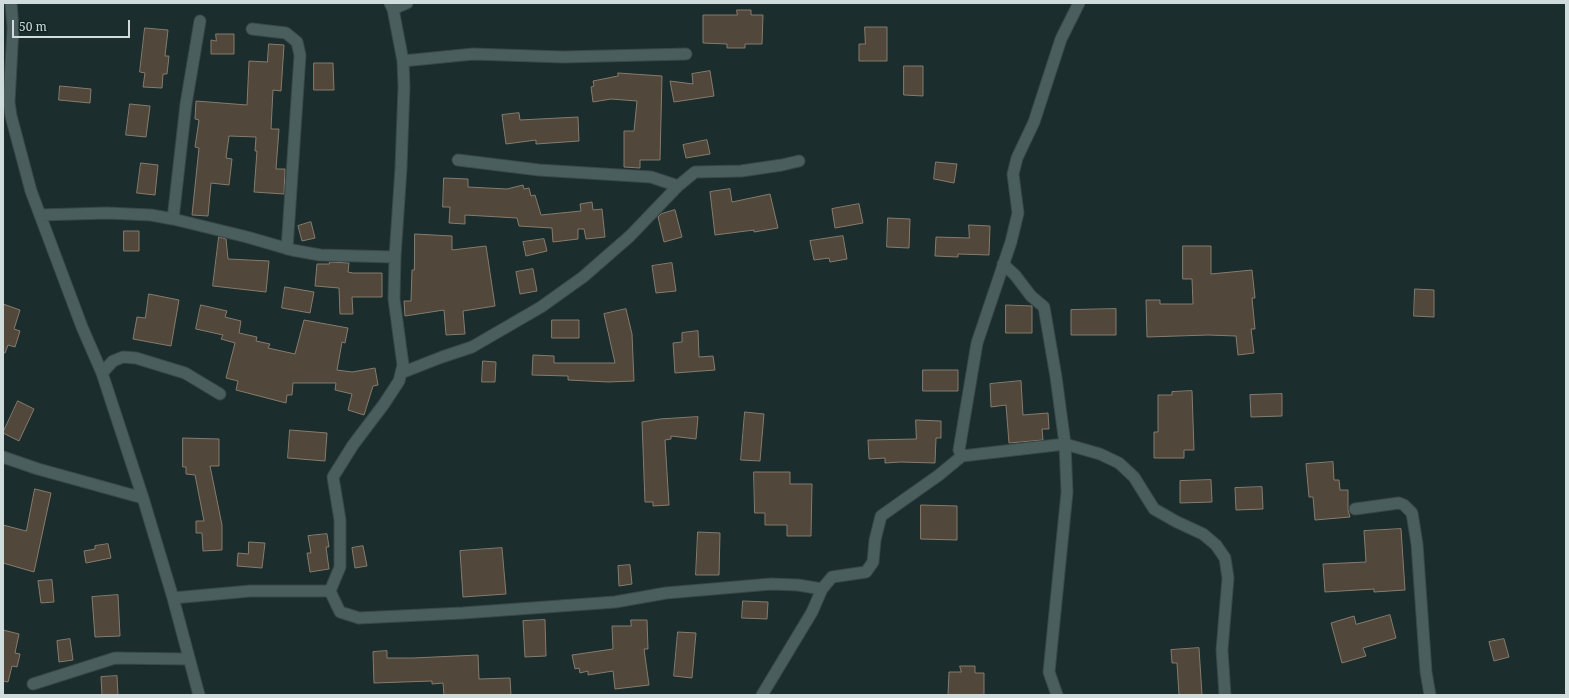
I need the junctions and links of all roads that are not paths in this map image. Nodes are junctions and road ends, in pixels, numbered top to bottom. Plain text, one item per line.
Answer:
1 (11, 3) edge
2 (407, 3) edge
3 (1079, 3) edge
4 (391, 6) edge
5 (200, 22) dead end
6 (252, 29) dead end
7 (686, 54) dead end
8 (403, 61) junction
9 (458, 160) dead end
10 (799, 161) dead end
11 (678, 186) junction
12 (40, 215) junction
13 (173, 220) junction
14 (287, 249) junction
15 (395, 257) junction
16 (1003, 264) junction
17 (401, 372) junction
18 (102, 373) junction
19 (220, 394) dead end
20 (1065, 444) junction
21 (962, 456) junction
22 (3, 457) edge
23 (143, 498) junction
24 (1355, 509) dead end
25 (822, 589) junction
26 (330, 591) junction
27 (173, 598) junction
28 (189, 659) junction
29 (33, 684) dead end
30 (199, 695) edge
31 (762, 695) edge
32 (1057, 695) edge
33 (1225, 695) edge
34 (1430, 695) edge

1 - 12 street
2 - 4 street
3 - 16 street
4 - 8 street
5 - 13 street
6 - 14 street
7 - 8 street
8 - 15 street
9 - 11 street
10 - 11 street
11 - 17 street
12 - 13 street
12 - 18 street
13 - 14 street
14 - 15 street
15 - 17 street
16 - 20 street
16 - 21 street
17 - 26 street
18 - 19 street
18 - 23 street
20 - 21 street
20 - 32 street
20 - 33 street
21 - 25 street
22 - 23 street
23 - 27 street
24 - 34 street
25 - 26 street
25 - 31 street
26 - 27 street
27 - 28 street
28 - 29 street
28 - 30 street

